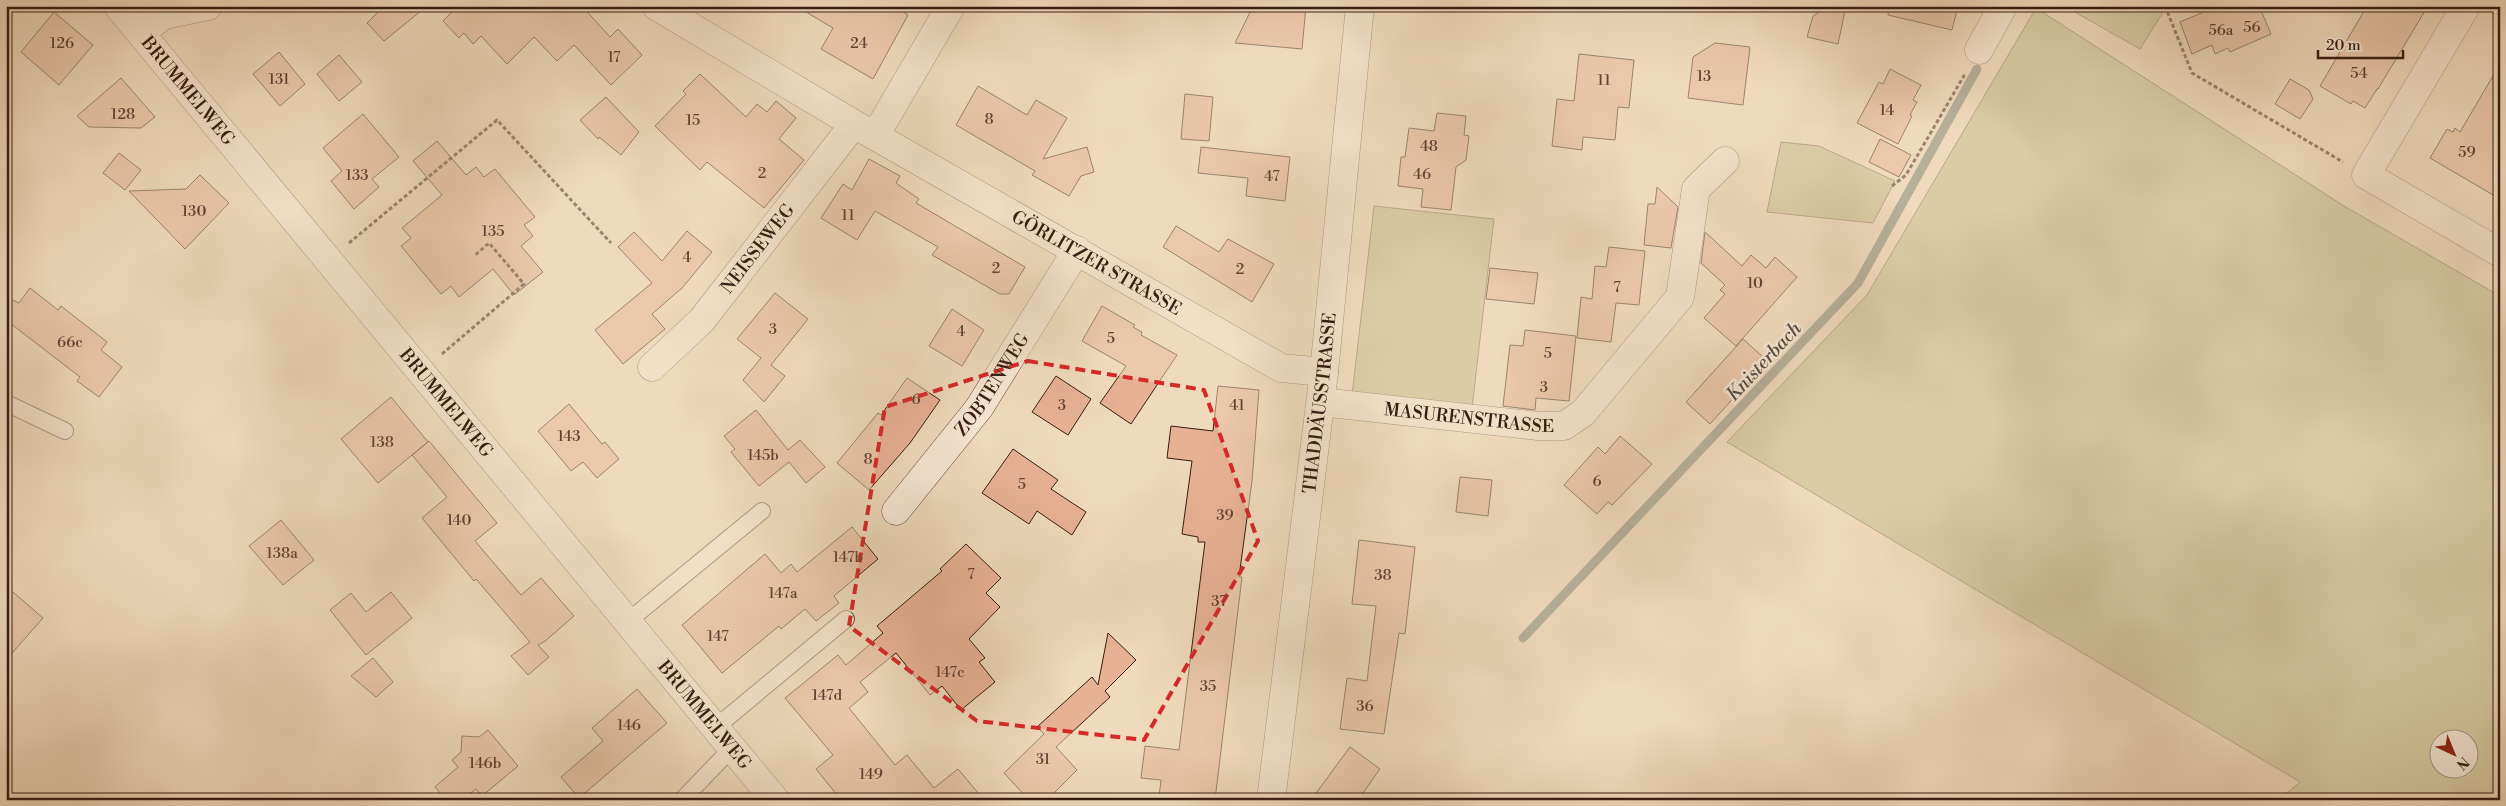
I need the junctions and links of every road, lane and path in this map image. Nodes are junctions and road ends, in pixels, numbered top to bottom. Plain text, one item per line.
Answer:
1 (118, 6) edge
2 (208, 6) edge
3 (656, 6) edge
4 (951, 6) edge
5 (1360, 6) edge
6 (2003, 6) edge
7 (2165, 6) edge
8 (2466, 6) edge
9 (141, 32) junction
10 (1979, 50) joint
11 (865, 130) junction
12 (1725, 161) dead end
13 (2366, 175) junction
14 (1892, 186) dead end
15 (611, 243) dead end
16 (1078, 250) junction
17 (2500, 253) edge
18 (474, 256) dead end
19 (329, 260) junction
20 (652, 366) dead end
21 (421, 371) junction
22 (1324, 372) junction
23 (1321, 402) junction
24 (6, 403) edge
25 (65, 431) dead end
26 (762, 511) dead end
27 (896, 512) dead end
28 (846, 619) dead end
29 (627, 622) junction
30 (723, 738) junction
31 (682, 800) edge
32 (775, 800) edge
33 (1271, 800) edge

1 - 9 street, BRUMMELWEG
2 - 9 street
3 - 11 street, GÖRLITZER STRASSE
4 - 11 street
5 - 22 street, THADDÄUSSTRASSE
6 - 10 street
7 - 13 path
8 - 13 street
9 - 19 street, BRUMMELWEG
10 - 14 path
11 - 16 street, GÖRLITZER STRASSE
11 - 20 street, NEISSEWEG
12 - 23 street, MASURENSTRASSE
13 - 17 street
15 - 19 path
16 - 22 street, GÖRLITZER STRASSE
16 - 27 street, ZOBTENWEG
18 - 21 path
19 - 21 street, BRUMMELWEG
21 - 29 street, BRUMMELWEG
22 - 23 street, THADDÄUSSTRASSE
23 - 33 street, THADDÄUSSTRASSE
24 - 25 lane
26 - 29 lane
28 - 30 lane
29 - 30 street, BRUMMELWEG
30 - 31 lane
30 - 32 street, BRUMMELWEG

